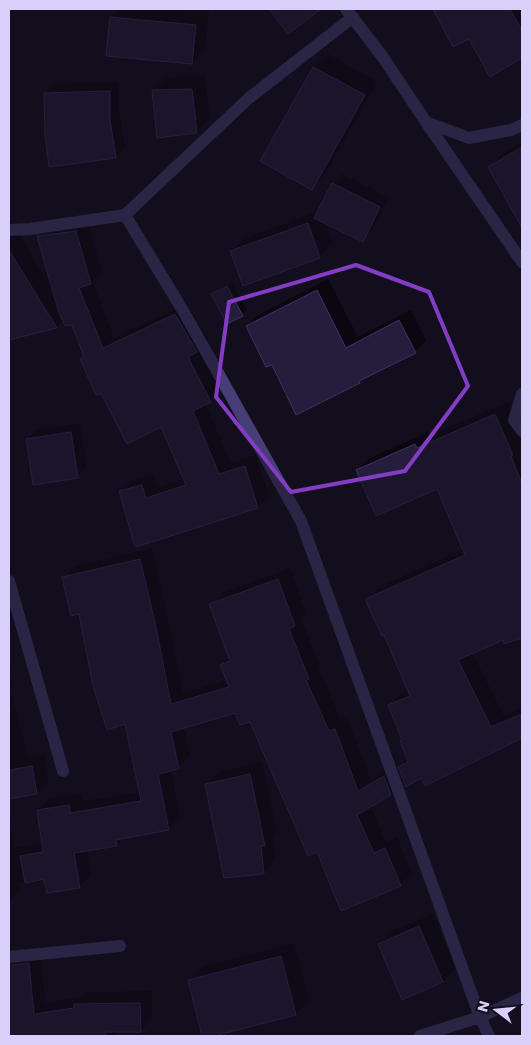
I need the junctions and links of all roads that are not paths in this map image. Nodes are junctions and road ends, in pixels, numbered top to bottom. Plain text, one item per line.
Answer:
1 (350, 13) edge
2 (426, 122) junction
3 (522, 125) edge
4 (125, 215) junction
5 (9, 230) edge
6 (522, 262) edge
7 (522, 394) edge
8 (522, 431) edge
9 (9, 581) edge
10 (63, 771) dead end
11 (120, 946) dead end
12 (9, 957) edge
13 (522, 998) edge
14 (480, 1017) junction
15 (420, 1036) edge
16 (489, 1036) edge

1 - 2 street
1 - 4 street
2 - 3 street
2 - 6 street
4 - 5 street
4 - 14 street
7 - 8 street
9 - 10 street
11 - 12 street
13 - 14 street
14 - 15 street
14 - 16 street

